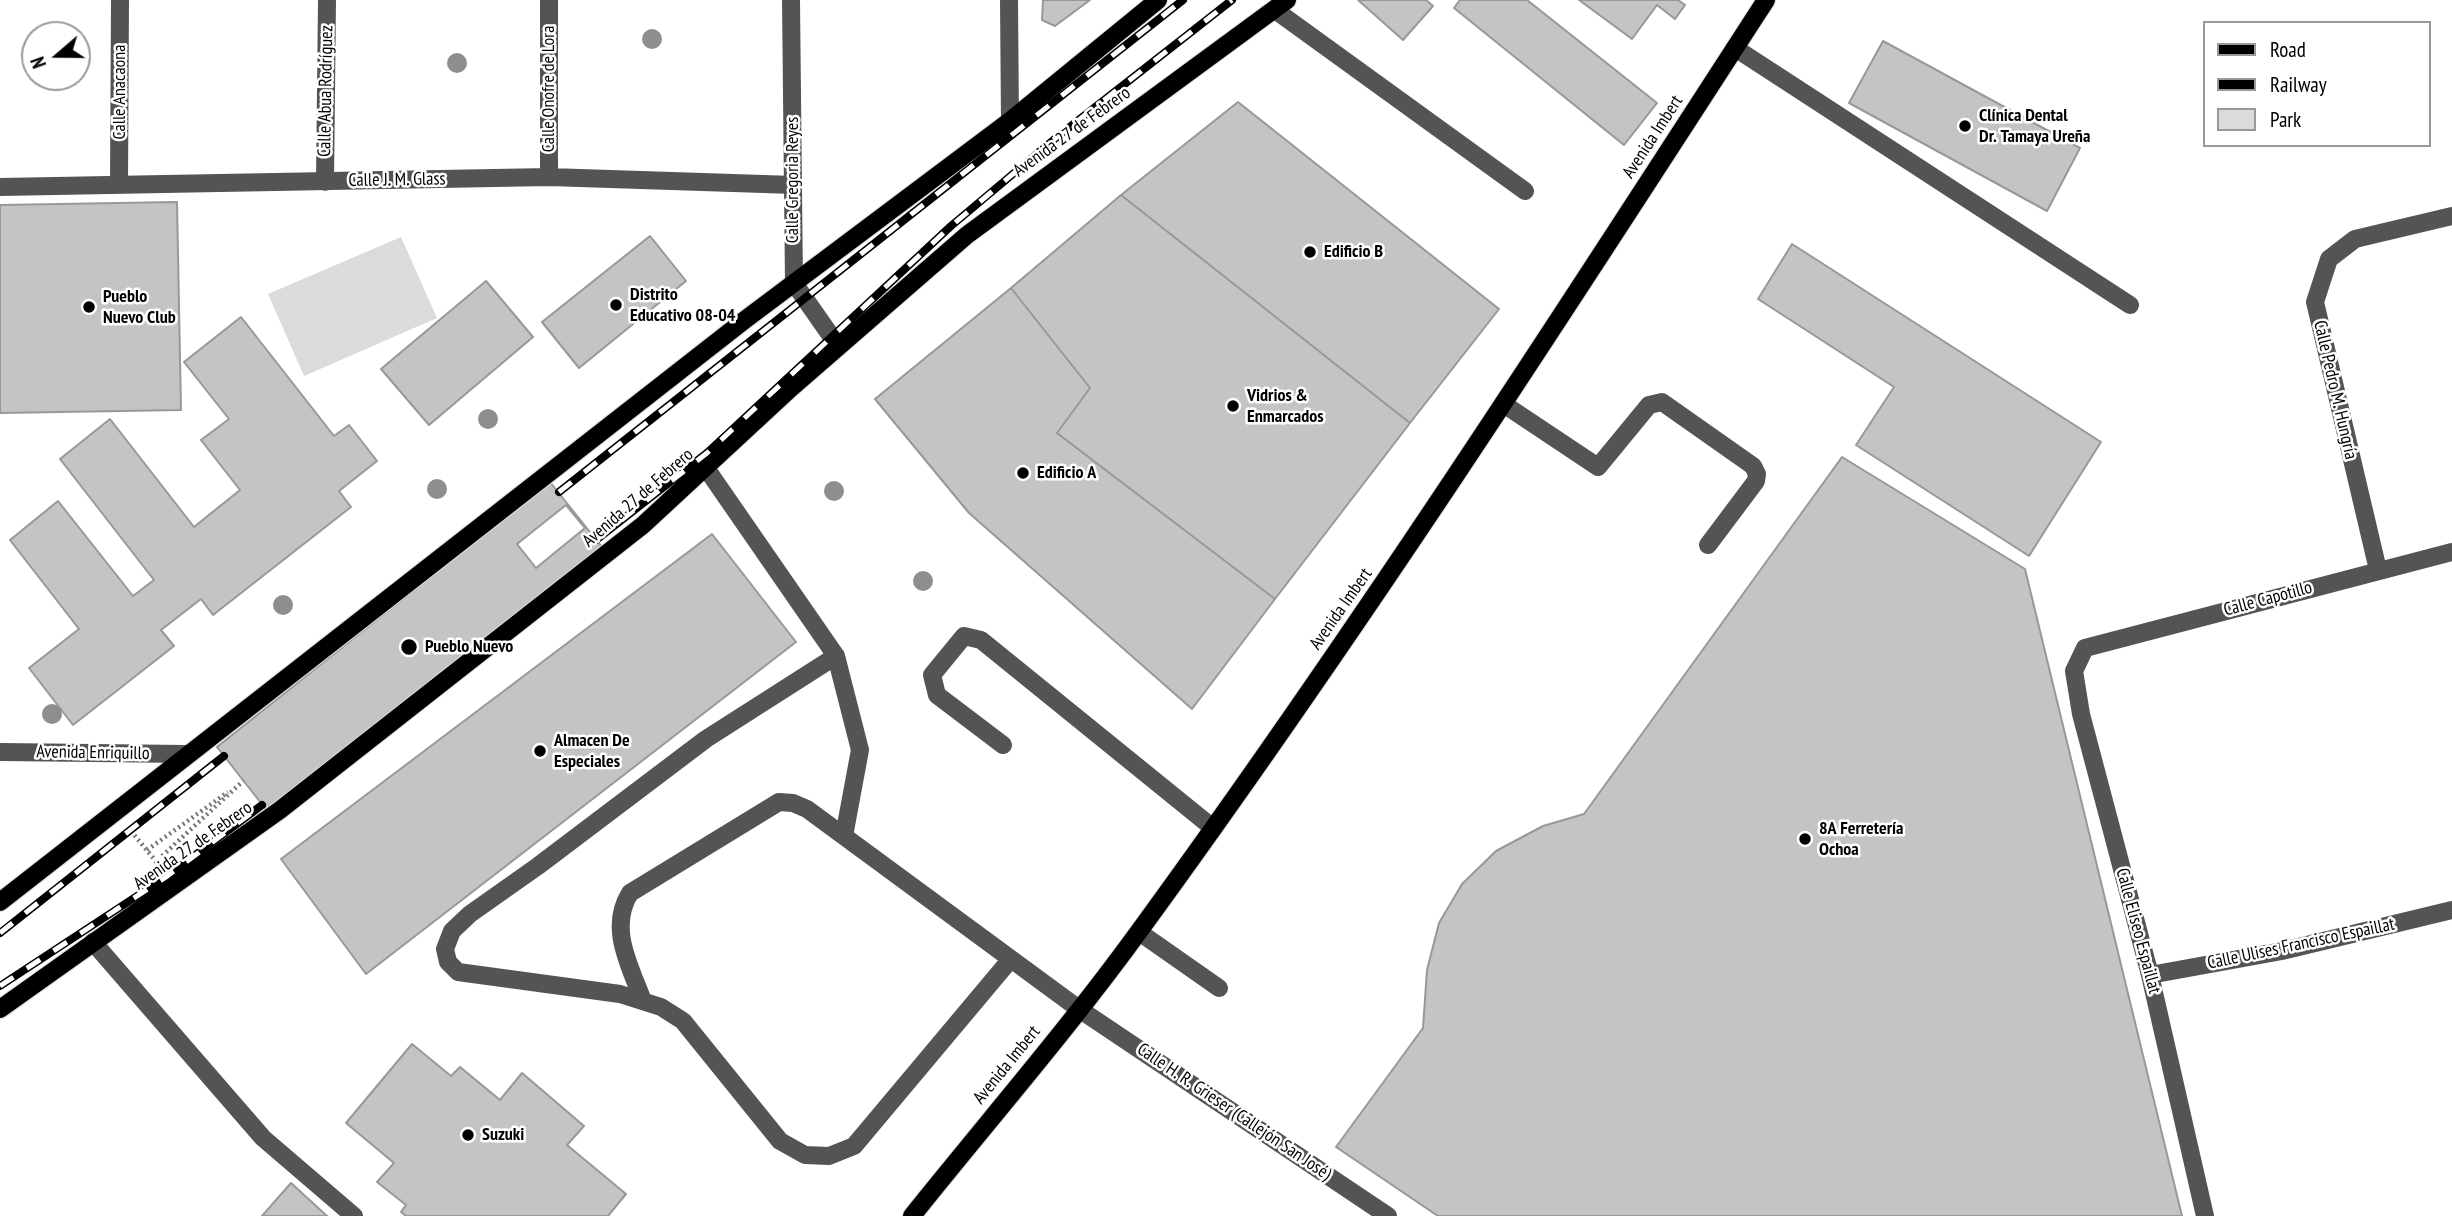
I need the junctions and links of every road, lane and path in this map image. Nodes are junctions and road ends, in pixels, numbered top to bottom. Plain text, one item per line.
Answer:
1 (120, 0) edge
2 (327, 0) edge
3 (549, 0) edge
4 (791, 0) edge
5 (1009, 0) edge
6 (1158, 0) edge
7 (1766, 0) edge
8 (1281, 5) edge
9 (1735, 48) junction
10 (1010, 121) junction
11 (549, 177) junction
12 (325, 182) junction
13 (119, 184) junction
14 (793, 185) junction
15 (0, 187) edge
16 (1525, 191) dead end
17 (2452, 216) edge
18 (794, 283) junction
19 (2130, 305) dead end
20 (838, 346) junction
21 (1505, 405) junction
22 (706, 468) junction
23 (1708, 545) dead end
24 (2452, 552) edge
25 (2378, 570) junction
26 (2085, 648) joint
27 (836, 656) junction
28 (1003, 745) dead end
29 (0, 752) edge
30 (186, 754) junction
31 (115, 811) junction
32 (1213, 828) junction
33 (844, 836) junction
34 (147, 850) junction
35 (156, 862) junction
36 (175, 885) junction
37 (0, 902) edge
38 (2452, 909) edge
39 (1139, 932) junction
40 (93, 942) junction
41 (1010, 960) junction
42 (2150, 975) junction
43 (1219, 988) dead end
44 (643, 1001) junction
45 (0, 1009) edge
46 (1079, 1009) junction
47 (354, 1216) edge
48 (912, 1216) edge
49 (1388, 1216) edge
50 (2205, 1216) edge

1 - 13 street, Calle Anacaona
2 - 12 street, Calle Abua Rodríguez
3 - 11 street, Calle Onofre de Lora
4 - 14 street, Calle Gregoria Reyes
5 - 10 street
6 - 10 main road
7 - 9 main road, Avenida Imbert
8 - 16 street
8 - 20 main road, Avenida 27 de Febrero
9 - 19 street
9 - 21 main road, Avenida Imbert
10 - 18 main road
11 - 12 street, Calle J. M. Glass
11 - 14 street, Calle J. M. Glass
12 - 13 street, Calle J. M. Glass
13 - 15 street, Calle J. M. Glass
14 - 18 street, Calle Gregoria Reyes
17 - 25 street, Calle Pedro M. Hungría
18 - 20 street
18 - 30 main road
20 - 22 main road, Avenida 27 de Febrero
21 - 23 street
21 - 32 main road, Avenida Imbert
22 - 27 street
22 - 36 main road, Avenida 27 de Febrero
24 - 25 street, Calle Capotillo
25 - 26 street, Calle Capotillo
26 - 42 street, Calle Eliseo Espaillat
27 - 33 street
27 - 44 street
28 - 32 street
29 - 30 street, Avenida Enriquillo
30 - 31 main road
31 - 34 path
31 - 37 main road
32 - 39 main road, Avenida Imbert
33 - 41 street, Calle H. R. Grieser (Callejón San José)
33 - 44 street, Calle H. R. Grieser (Callejón San José)
34 - 35 path
34 - 35 path
35 - 36 path
36 - 40 main road, Avenida 27 de Febrero
38 - 42 street, Calle Ulises Francisco Espaillat
39 - 43 street
39 - 46 main road, Avenida Imbert
40 - 45 main road, Avenida 27 de Febrero
40 - 47 street
41 - 44 street
41 - 46 street, Calle H. R. Grieser (Callejón San José)
42 - 50 street, Calle Eliseo Espaillat
46 - 48 main road, Avenida Imbert
46 - 49 street, Calle H. R. Grieser (Callejón San José)

